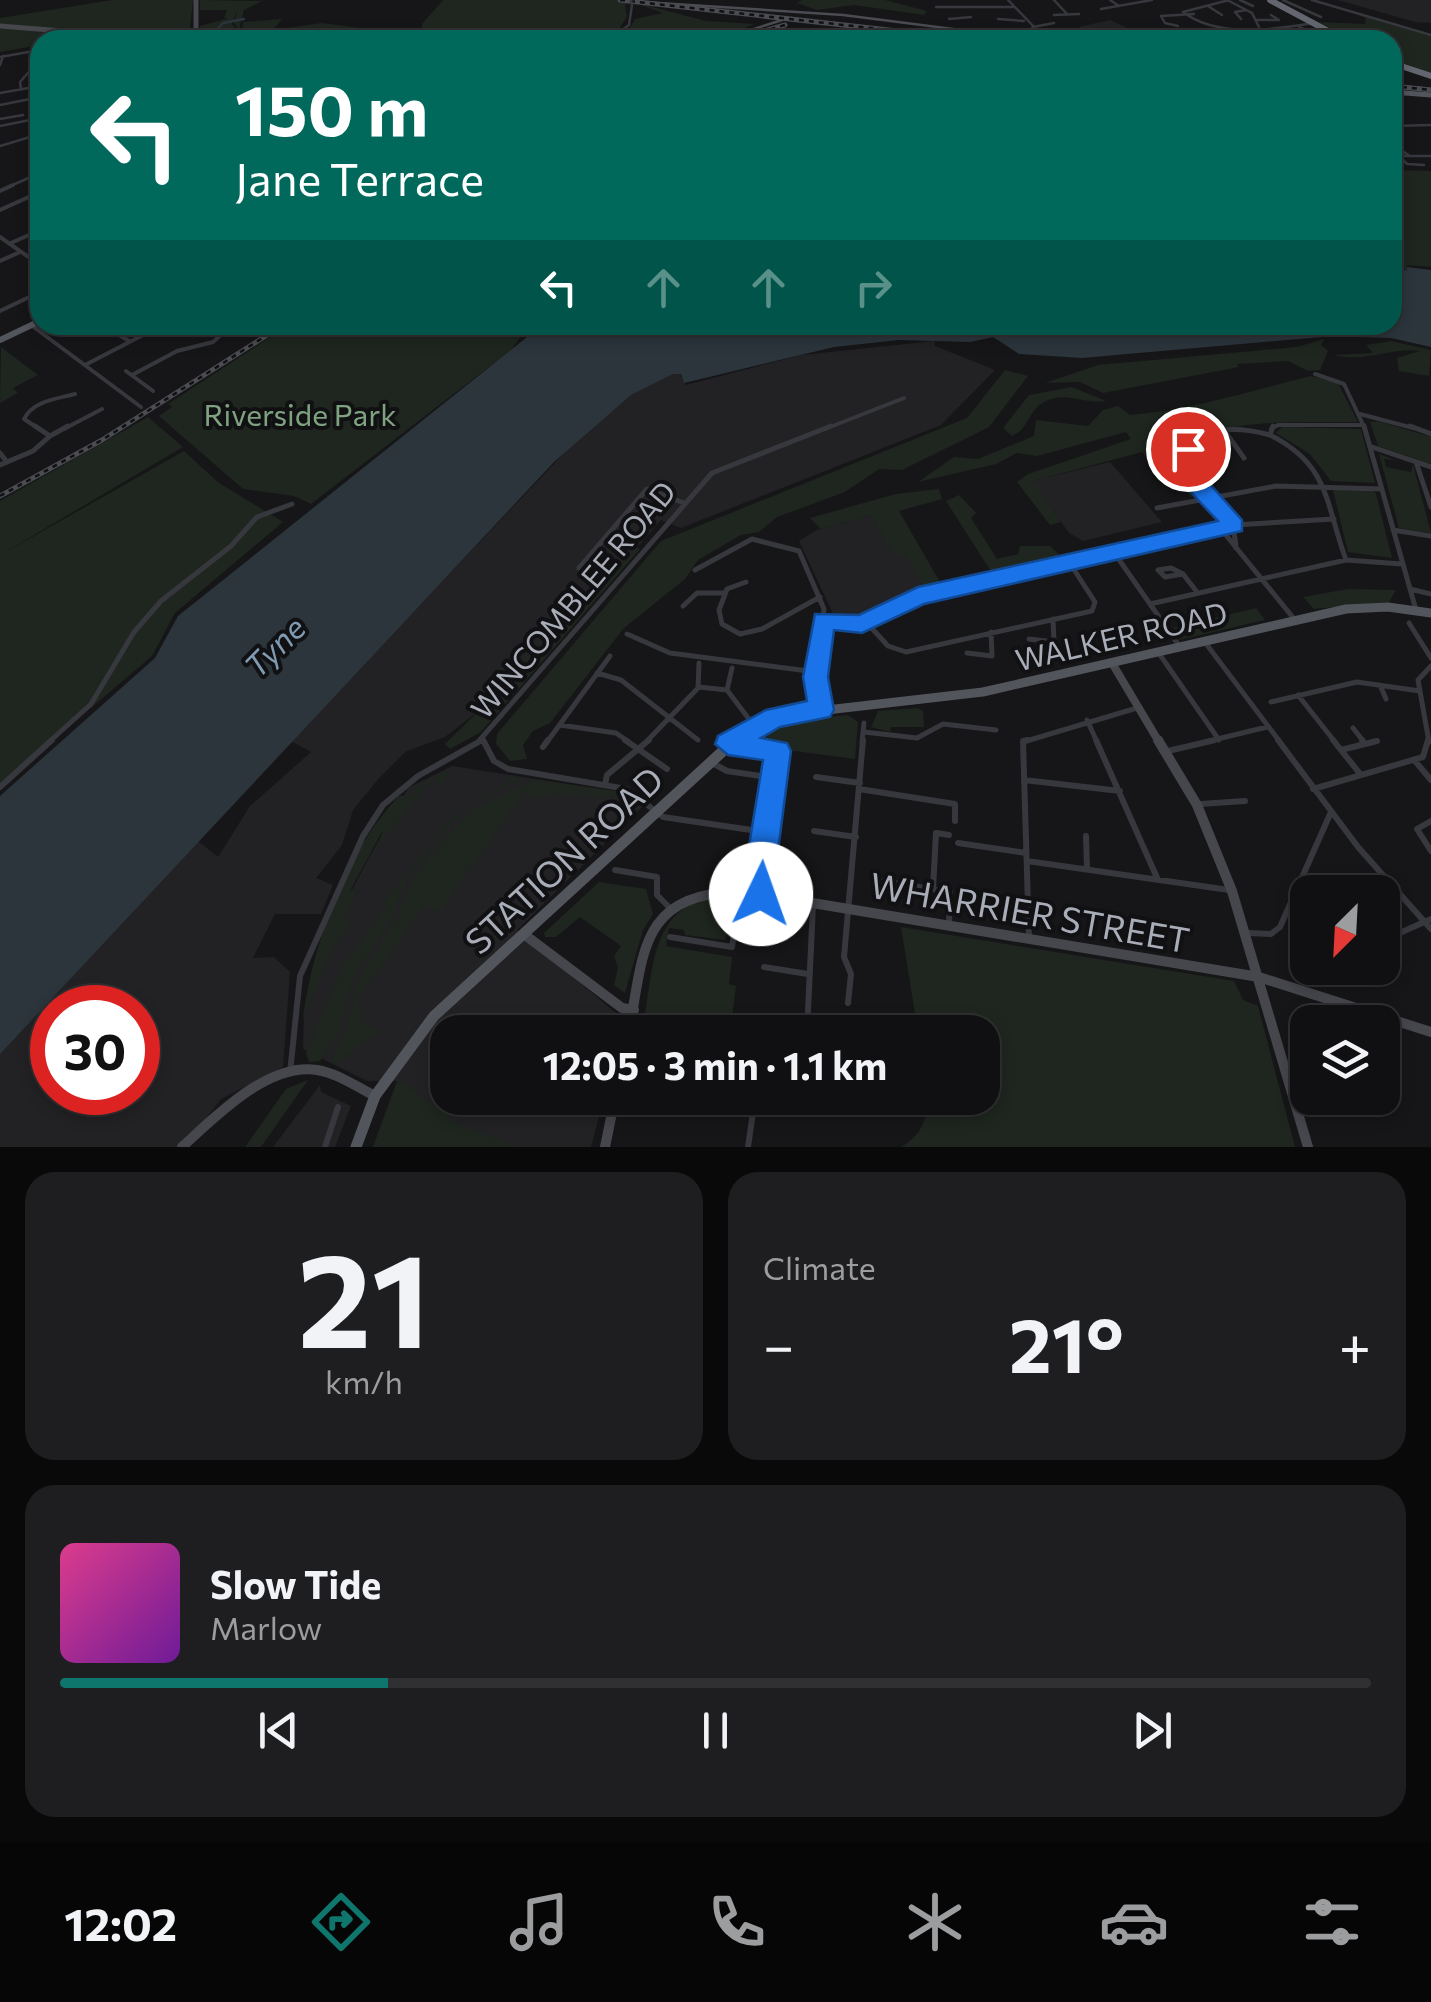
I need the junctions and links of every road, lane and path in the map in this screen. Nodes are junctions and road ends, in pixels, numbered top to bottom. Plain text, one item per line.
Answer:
1 (196, 0) edge
2 (975, 0) edge
3 (1009, 0) edge
4 (1017, 0) edge
5 (1054, 0) edge
6 (1110, 0) edge
7 (1152, 0) edge
8 (1228, 0) edge
9 (1240, 0) edge
10 (1268, 0) edge
11 (1283, 0) edge
12 (1312, 0) edge
13 (631, 2) edge
14 (1205, 5) junction
15 (979, 6) junction
16 (1118, 6) junction
17 (1252, 6) dead end
18 (936, 7) dead end
19 (1015, 7) junction
20 (964, 8) junction
21 (1100, 9) dead end
22 (1246, 10) junction
23 (1067, 14) junction
24 (1079, 14) dead end
25 (1185, 14) junction
26 (1194, 14) dead end
27 (1054, 15) dead end
28 (1222, 15) dead end
29 (1271, 15) dead end
30 (1321, 17) dead end
31 (1233, 18) dead end
32 (949, 19) dead end
33 (998, 19) dead end
34 (1255, 20) junction
35 (1026, 21) junction
36 (1054, 24) dead end
37 (1311, 24) junction
38 (0, 26) edge
39 (1178, 26) dead end
40 (1298, 26) junction
41 (1259, 28) junction
42 (47, 30) edge
43 (194, 30) edge
44 (623, 30) edge
45 (1306, 30) edge
46 (1322, 30) edge
47 (1431, 35) edge
48 (30, 52) edge
49 (2, 56) edge
50 (0, 66) edge
51 (1402, 67) edge
52 (30, 71) edge
53 (28, 73) joint
54 (1431, 77) edge
55 (30, 88) edge
56 (21, 89) junction
57 (12, 91) junction
58 (0, 93) edge
59 (1402, 93) edge
60 (1429, 95) edge
61 (30, 99) edge
62 (13, 102) junction
63 (0, 104) edge
64 (22, 115) dead end
65 (30, 119) edge
66 (1420, 121) dead end
67 (0, 122) edge
68 (1413, 125) junction
69 (1431, 125) edge
70 (1402, 126) edge
71 (30, 137) edge
72 (0, 146) edge
73 (1402, 151) edge
74 (1402, 156) edge
75 (1410, 156) junction
76 (1431, 156) edge
77 (1402, 161) edge
78 (1424, 164) dead end
79 (30, 177) edge
80 (0, 190) edge
81 (30, 196) edge
82 (0, 210) edge
83 (30, 235) edge
84 (0, 237) edge
85 (10, 244) junction
86 (21, 251) junction
87 (30, 258) edge
88 (0, 261) edge
89 (30, 297) edge
90 (0, 311) edge
91 (30, 326) edge
92 (50, 335) edge
93 (119, 335) edge
94 (141, 335) edge
95 (221, 335) edge
96 (0, 340) edge
97 (129, 341) junction
98 (84, 364) junction
99 (126, 371) dead end
100 (1315, 374) dead end
101 (132, 375) junction
102 (72, 392) dead end
103 (153, 392) dead end
104 (904, 398) dead end
105 (141, 406) dead end
106 (102, 409) dead end
107 (1360, 414) junction
108 (15, 416) dead end
109 (23, 416) junction
110 (1364, 425) junction
111 (1224, 430) junction
112 (1431, 434) edge
113 (1270, 435) junction
114 (50, 436) junction
115 (1372, 448) junction
116 (0, 453) edge
117 (1244, 458) dead end
118 (1416, 462) junction
119 (3, 464) edge
120 (1431, 467) edge
121 (1325, 484) junction
122 (1382, 489) junction
123 (1207, 496) junction
124 (684, 503) junction
125 (292, 504) dead end
126 (1431, 507) edge
127 (1157, 508) dead end
128 (1334, 519) junction
129 (1234, 526) junction
130 (1221, 528) junction
131 (1393, 530) junction
132 (1431, 536) edge
133 (1236, 548) junction
134 (1113, 551) junction
135 (1346, 560) junction
136 (1069, 562) junction
137 (1402, 564) junction
138 (579, 568) dead end
139 (695, 570) dead end
140 (1184, 574) dead end
141 (1262, 579) junction
142 (746, 582) dead end
143 (1410, 589) junction
144 (1198, 592) junction
145 (723, 593) junction
146 (1431, 594) edge
147 (820, 596) junction
148 (1150, 604) junction
149 (684, 606) dead end
150 (1416, 610) junction
151 (1431, 613) edge
152 (1053, 618) junction
153 (824, 620) junction
154 (1294, 620) junction
155 (866, 623) junction
156 (1408, 624) dead end
157 (992, 632) junction
158 (626, 634) dead end
159 (652, 637) dead end
160 (1029, 639) dead end
161 (1204, 641) junction
162 (645, 644) junction
163 (1180, 647) junction
164 (1428, 648) edge
165 (1158, 652) junction
166 (967, 653) dead end
167 (610, 656) dead end
168 (1431, 658) edge
169 (700, 663) dead end
170 (1112, 663) junction
171 (1431, 666) edge
172 (732, 668) dead end
173 (816, 672) junction
174 (597, 673) junction
175 (1380, 685) junction
176 (699, 687) junction
177 (727, 690) junction
178 (1420, 691) junction
179 (1298, 696) junction
180 (1386, 699) dead end
181 (1271, 702) dead end
182 (1142, 708) junction
183 (821, 710) junction
184 (669, 718) junction
185 (1088, 720) junction
186 (864, 723) dead end
187 (560, 725) junction
188 (754, 727) junction
189 (1267, 727) junction
190 (1353, 728) dead end
191 (996, 730) dead end
192 (864, 732) junction
193 (483, 739) junction
194 (698, 740) dead end
195 (1219, 740) junction
196 (1377, 741) dead end
197 (728, 744) junction
198 (1366, 744) junction
199 (543, 746) dead end
200 (638, 749) junction
201 (1341, 750) junction
202 (1168, 752) junction
203 (710, 760) junction
204 (1414, 761) junction
205 (667, 769) dead end
206 (1361, 775) junction
207 (816, 777) dead end
208 (774, 778) junction
209 (1024, 780) junction
210 (1431, 780) edge
211 (605, 785) junction
212 (860, 786) junction
213 (0, 787) edge
214 (1313, 789) junction
215 (1120, 791) junction
216 (1245, 801) dead end
217 (1197, 805) junction
218 (656, 811) junction
219 (1331, 812) junction
220 (955, 820) dead end
221 (1431, 821) edge
222 (814, 831) dead end
223 (765, 832) junction
224 (949, 835) dead end
225 (1086, 836) dead end
226 (856, 837) junction
227 (958, 843) dead end
228 (1431, 850) edge
229 (1026, 857) junction
230 (1087, 868) junction
231 (615, 870) dead end
232 (1158, 880) junction
233 (882, 881) dead end
234 (933, 889) junction
235 (740, 890) junction
236 (1232, 891) junction
237 (761, 894) junction
238 (813, 902) junction
239 (668, 906) junction
240 (850, 908) junction
241 (1429, 923) edge
242 (949, 925) junction
243 (1247, 933) junction
244 (1400, 934) edge
245 (524, 935) junction
246 (670, 936) dead end
247 (1028, 938) junction
248 (764, 967) dead end
249 (808, 974) junction
250 (1259, 977) junction
251 (848, 1003) dead end
252 (634, 1010) junction
253 (633, 1015) edge
254 (807, 1015) edge
255 (1431, 1032) edge
256 (290, 1074) junction
257 (1290, 1083) edge
258 (375, 1096) junction
259 (338, 1107) dead end
260 (612, 1115) edge
261 (752, 1115) edge
262 (1299, 1115) edge
263 (182, 1147) edge
264 (325, 1147) edge
265 (356, 1147) edge
266 (605, 1147) edge
267 (748, 1147) edge
268 (1308, 1147) edge

1 - 43 street
2 - 15 street
3 - 4 street
3 - 19 street
5 - 23 street
6 - 16 street
7 - 16 street
8 - 14 street
8 - 22 street
9 - 17 street
10 - 37 highway
11 - 30 street
12 - 47 street
13 - 44 street
14 - 25 street
14 - 28 street
15 - 19 street
15 - 20 street
16 - 21 street
18 - 20 street
19 - 35 street
20 - 32 street
22 - 31 street
22 - 34 street
23 - 24 street
23 - 27 street
25 - 26 street
25 - 39 street
25 - 41 street
29 - 34 street
33 - 35 street
34 - 41 street
35 - 36 street
37 - 40 street
37 - 46 highway
38 - 42 street
40 - 41 street
40 - 45 street
48 - 49 street
49 - 50 street
51 - 54 highway
52 - 53 street
53 - 56 street
55 - 56 street
56 - 57 street
57 - 58 street
57 - 62 street
59 - 60 main road
61 - 62 street
62 - 63 street
64 - 67 street
65 - 67 street
66 - 68 street
68 - 69 street
68 - 70 street
71 - 72 street
73 - 75 street
74 - 75 street
75 - 76 street
77 - 78 street
79 - 80 street
81 - 82 street
83 - 85 street
84 - 85 street
85 - 86 street
86 - 87 street
86 - 88 street
89 - 90 street
91 - 96 main road
92 - 98 street
93 - 97 street
94 - 97 street
95 - 101 street
97 - 98 street
98 - 105 street
99 - 101 street
100 - 107 street
101 - 103 street
102 - 109 street
104 - 124 street, WINCOMBLEE ROAD
106 - 114 street
107 - 110 street
107 - 112 street
108 - 109 street
109 - 114 street
110 - 113 street
110 - 115 street
111 - 113 street
111 - 117 street
111 - 123 street
113 - 121 street
114 - 119 street
115 - 118 street
115 - 122 street
116 - 119 street
118 - 120 street
118 - 126 street
121 - 122 street
121 - 123 street
121 - 128 street
122 - 131 street
123 - 127 street
123 - 129 street
124 - 138 street
124 - 193 street, WINCOMBLEE ROAD
125 - 213 street
128 - 129 street
128 - 135 street
129 - 130 street
129 - 133 street
130 - 133 street
130 - 134 street
131 - 132 street
131 - 137 street
133 - 141 street
134 - 136 street
134 - 148 street
135 - 137 street
135 - 141 street
136 - 152 street
136 - 155 street
137 - 143 street
139 - 147 street
140 - 144 street
141 - 144 street
141 - 154 street
142 - 145 street
143 - 146 street
143 - 150 street
144 - 148 street
145 - 147 street
145 - 149 street
147 - 153 street
148 - 163 street
150 - 151 main road, WALKER ROAD
150 - 154 main road, WALKER ROAD
152 - 157 street
152 - 160 street
153 - 155 street
153 - 173 street
154 - 161 main road, WALKER ROAD
155 - 157 street
156 - 164 street
157 - 166 street
158 - 162 street
159 - 162 street
161 - 163 main road, WALKER ROAD
161 - 189 street
162 - 173 street
163 - 165 main road, WALKER ROAD
164 - 168 street
165 - 170 main road, WALKER ROAD
165 - 195 street
167 - 174 street
169 - 176 street
170 - 182 street
170 - 183 main road, WALKER ROAD
171 - 178 street
172 - 177 street
173 - 183 street
174 - 184 street
174 - 187 street
175 - 178 street
175 - 179 street
175 - 180 street
176 - 177 street
176 - 184 street
177 - 188 street
178 - 204 street
179 - 181 street
179 - 201 street
182 - 185 street
182 - 202 street
183 - 188 main road, STATION ROAD
184 - 194 street
184 - 200 street
185 - 209 street
185 - 215 street
186 - 192 street
187 - 199 street
187 - 200 street
188 - 197 main road, STATION ROAD
189 - 195 street
189 - 214 street
190 - 198 street
191 - 192 street
192 - 212 street
193 - 211 street
193 - 256 street, WINCOMBLEE ROAD
195 - 202 street
196 - 198 street
197 - 203 main road, STATION ROAD
197 - 208 street
198 - 201 street
200 - 205 street
200 - 211 street
201 - 206 street
202 - 217 street
203 - 208 street
203 - 218 main road, STATION ROAD
204 - 206 street
204 - 210 street
206 - 214 street
207 - 212 street
208 - 223 street
209 - 215 street
209 - 229 street
211 - 218 street
212 - 220 street
212 - 226 street
214 - 219 street
215 - 232 street
216 - 217 street
217 - 236 street
218 - 223 street
218 - 245 main road, STATION ROAD
219 - 241 street
219 - 243 street
221 - 228 street
222 - 226 street
223 - 237 street
224 - 234 street
225 - 230 street
226 - 240 street
227 - 229 street
229 - 230 street
229 - 247 street
230 - 232 street
231 - 239 street
232 - 236 street
233 - 234 street
234 - 242 street
235 - 237 street, WHARRIER STREET
235 - 239 street, WHARRIER STREET
235 - 246 street
236 - 243 street
237 - 238 street, WHARRIER STREET
238 - 240 street, WHARRIER STREET
238 - 249 street
239 - 252 street
240 - 242 street, WHARRIER STREET
240 - 251 street
241 - 244 street
242 - 247 street, WHARRIER STREET
243 - 250 street
245 - 252 street
245 - 258 main road, STATION ROAD
247 - 250 street, WHARRIER STREET
248 - 249 street
249 - 254 street
250 - 255 street, WHARRIER STREET
250 - 257 street
252 - 253 street
256 - 258 street
256 - 263 street
258 - 265 main road
259 - 264 street
260 - 266 street
261 - 267 street
262 - 268 street

